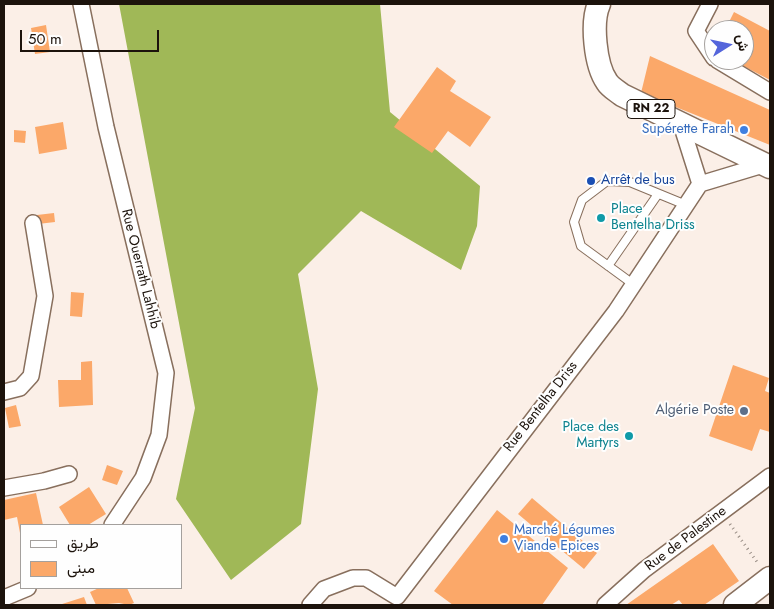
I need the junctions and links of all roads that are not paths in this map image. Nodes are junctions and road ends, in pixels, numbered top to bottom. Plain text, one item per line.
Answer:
1 (81, 4) edge
2 (599, 4) edge
3 (710, 4) edge
4 (704, 43) edge
5 (734, 70) edge
6 (770, 92) edge
7 (681, 124) junction
8 (767, 166) edge
9 (700, 184) junction
10 (658, 194) junction
11 (686, 205) junction
12 (33, 223) dead end
13 (608, 266) junction
14 (633, 284) junction
15 (4, 392) edge
16 (69, 474) dead end
17 (770, 476) edge
18 (4, 488) edge
19 (113, 524) edge
20 (769, 578) edge
21 (26, 589) edge
22 (4, 598) edge
23 (402, 601) edge
24 (310, 605) edge
25 (605, 605) edge
26 (736, 605) edge

1 - 19 street, Rue Ouerrath Lahhib
2 - 7 main road, RN 22
3 - 4 street
5 - 6 street
7 - 8 main road, RN 22
7 - 9 street
8 - 9 street
9 - 11 street, Rue Bentelha Driss
10 - 11 lane
10 - 13 lane
10 - 13 lane
11 - 14 street, Rue Bentelha Driss
12 - 15 street
13 - 14 lane
14 - 23 street, Rue Bentelha Driss
16 - 18 street
17 - 25 street, Rue de Palestine
20 - 26 main road
21 - 22 street
23 - 24 street, Rue Bentelha Driss

